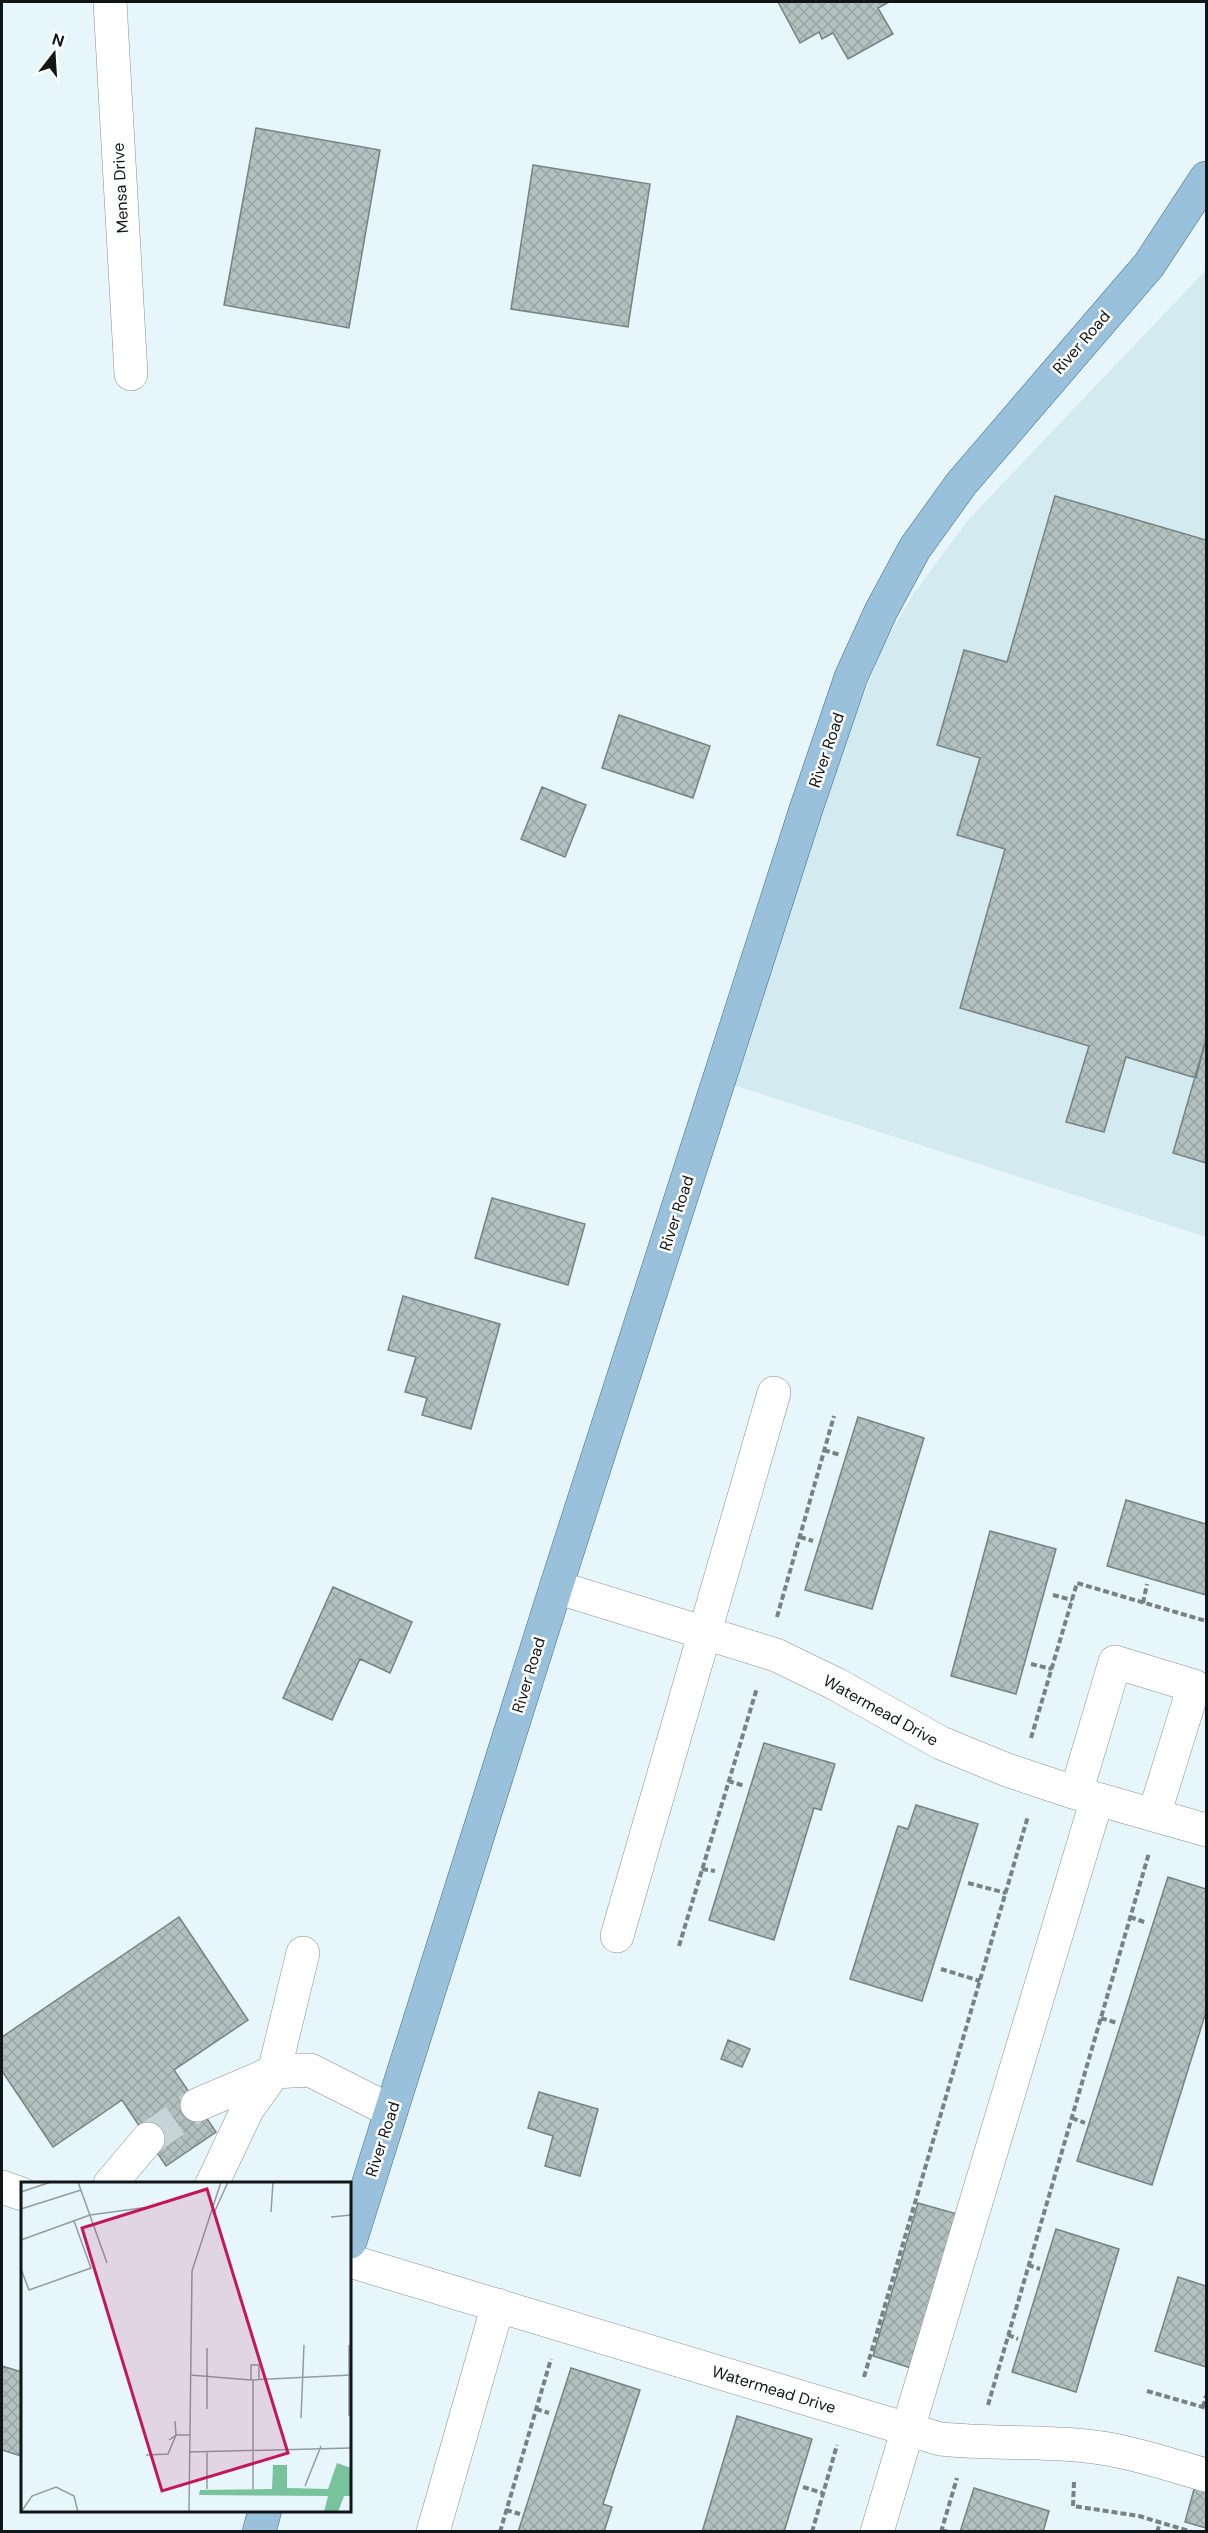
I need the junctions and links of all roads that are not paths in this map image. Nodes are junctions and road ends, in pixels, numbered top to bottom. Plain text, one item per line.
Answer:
1 (110, 2) edge
2 (1206, 178) edge
3 (1206, 220) edge
4 (1152, 261) junction
5 (131, 374) dead end
6 (774, 1394) dead end
7 (556, 1587) junction
8 (706, 1633) junction
9 (1086, 1796) junction
10 (1154, 1815) junction
11 (1206, 1830) edge
12 (617, 1936) dead end
13 (303, 1953) dead end
14 (274, 2072) junction
15 (197, 2105) tunnel mouth
16 (391, 2111) junction
17 (148, 2139) tunnel mouth
18 (112, 2182) edge
19 (213, 2182) edge
20 (2, 2187) edge
21 (21, 2194) edge
22 (351, 2239) edge
23 (351, 2261) edge
24 (498, 2305) junction
25 (908, 2429) junction
26 (1206, 2475) edge
27 (265, 2512) edge
28 (259, 2532) edge
29 (433, 2532) edge
30 (877, 2532) edge

1 - 5 street, Mensa Drive
2 - 4 main road, River Road
3 - 4 main road, River Road
4 - 7 main road, River Road
6 - 8 street
7 - 8 street, Watermead Drive
7 - 16 main road, River Road
8 - 9 street, Watermead Drive
8 - 12 street
9 - 10 street, Watermead Drive
9 - 10 street
9 - 25 street
10 - 11 street, Watermead Drive
13 - 14 street
14 - 15 street
14 - 16 street
14 - 19 street
16 - 22 main road, River Road
17 - 18 street
20 - 21 street
23 - 24 street, Watermead Drive
24 - 25 street, Watermead Drive
24 - 29 street
25 - 26 street, Watermead Drive
25 - 30 street
27 - 28 main road

